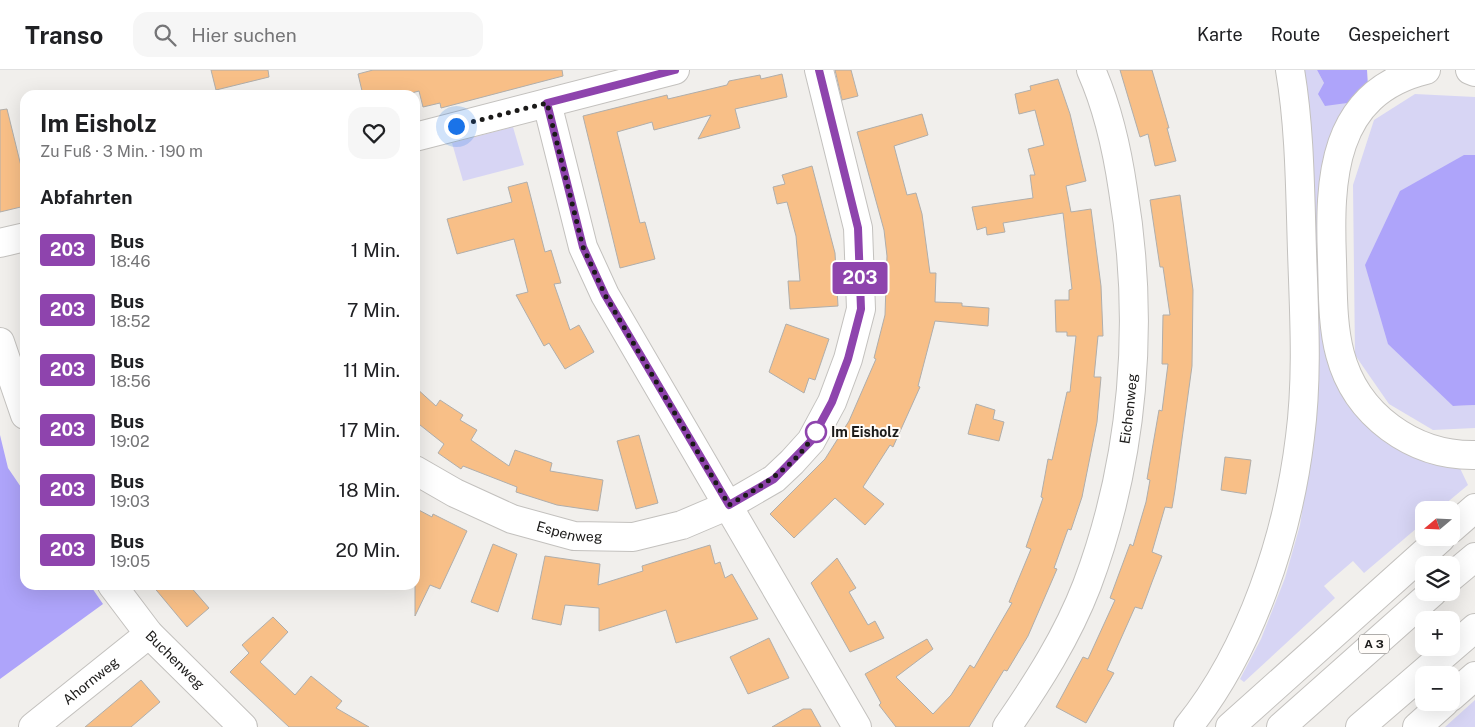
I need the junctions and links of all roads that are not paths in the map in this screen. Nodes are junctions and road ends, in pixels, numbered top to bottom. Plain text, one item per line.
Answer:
1 (675, 70) edge
2 (818, 70) edge
3 (1091, 70) edge
4 (1290, 70) edge
5 (1426, 70) edge
6 (1470, 70) edge
7 (1475, 72) edge
8 (547, 103) junction
9 (420, 136) edge
10 (20, 238) edge
11 (0, 243) edge
12 (0, 342) edge
13 (20, 400) edge
14 (1475, 455) edge
15 (420, 473) edge
16 (729, 505) junction
17 (1475, 508) edge
18 (1460, 521) edge
19 (1432, 546) edge
20 (1475, 557) edge
21 (1460, 570) edge
22 (116, 590) edge
23 (1423, 601) edge
24 (1475, 628) edge
25 (149, 634) junction
26 (1475, 676) edge
27 (1460, 689) edge
28 (1435, 711) edge
29 (33, 727) edge
30 (243, 727) edge
31 (858, 727) edge
32 (1007, 727) edge
33 (1188, 727) edge
34 (1230, 727) edge
35 (1281, 727) edge
36 (1360, 727) edge
37 (1417, 727) edge

1 - 8 main road
2 - 16 main road, Espenweg
3 - 32 main road, Eichenweg
4 - 33 main road
5 - 14 main road
6 - 7 main road
8 - 9 main road
8 - 16 main road
10 - 11 main road
12 - 13 main road
15 - 16 main road, Espenweg
16 - 31 main road
17 - 18 main road
19 - 34 main road
20 - 21 main road
22 - 25 main road, Buchenweg
23 - 35 main road, A 3
24 - 36 main road
25 - 29 main road, Ahornweg
25 - 30 main road, Buchenweg
26 - 27 main road
28 - 37 main road

